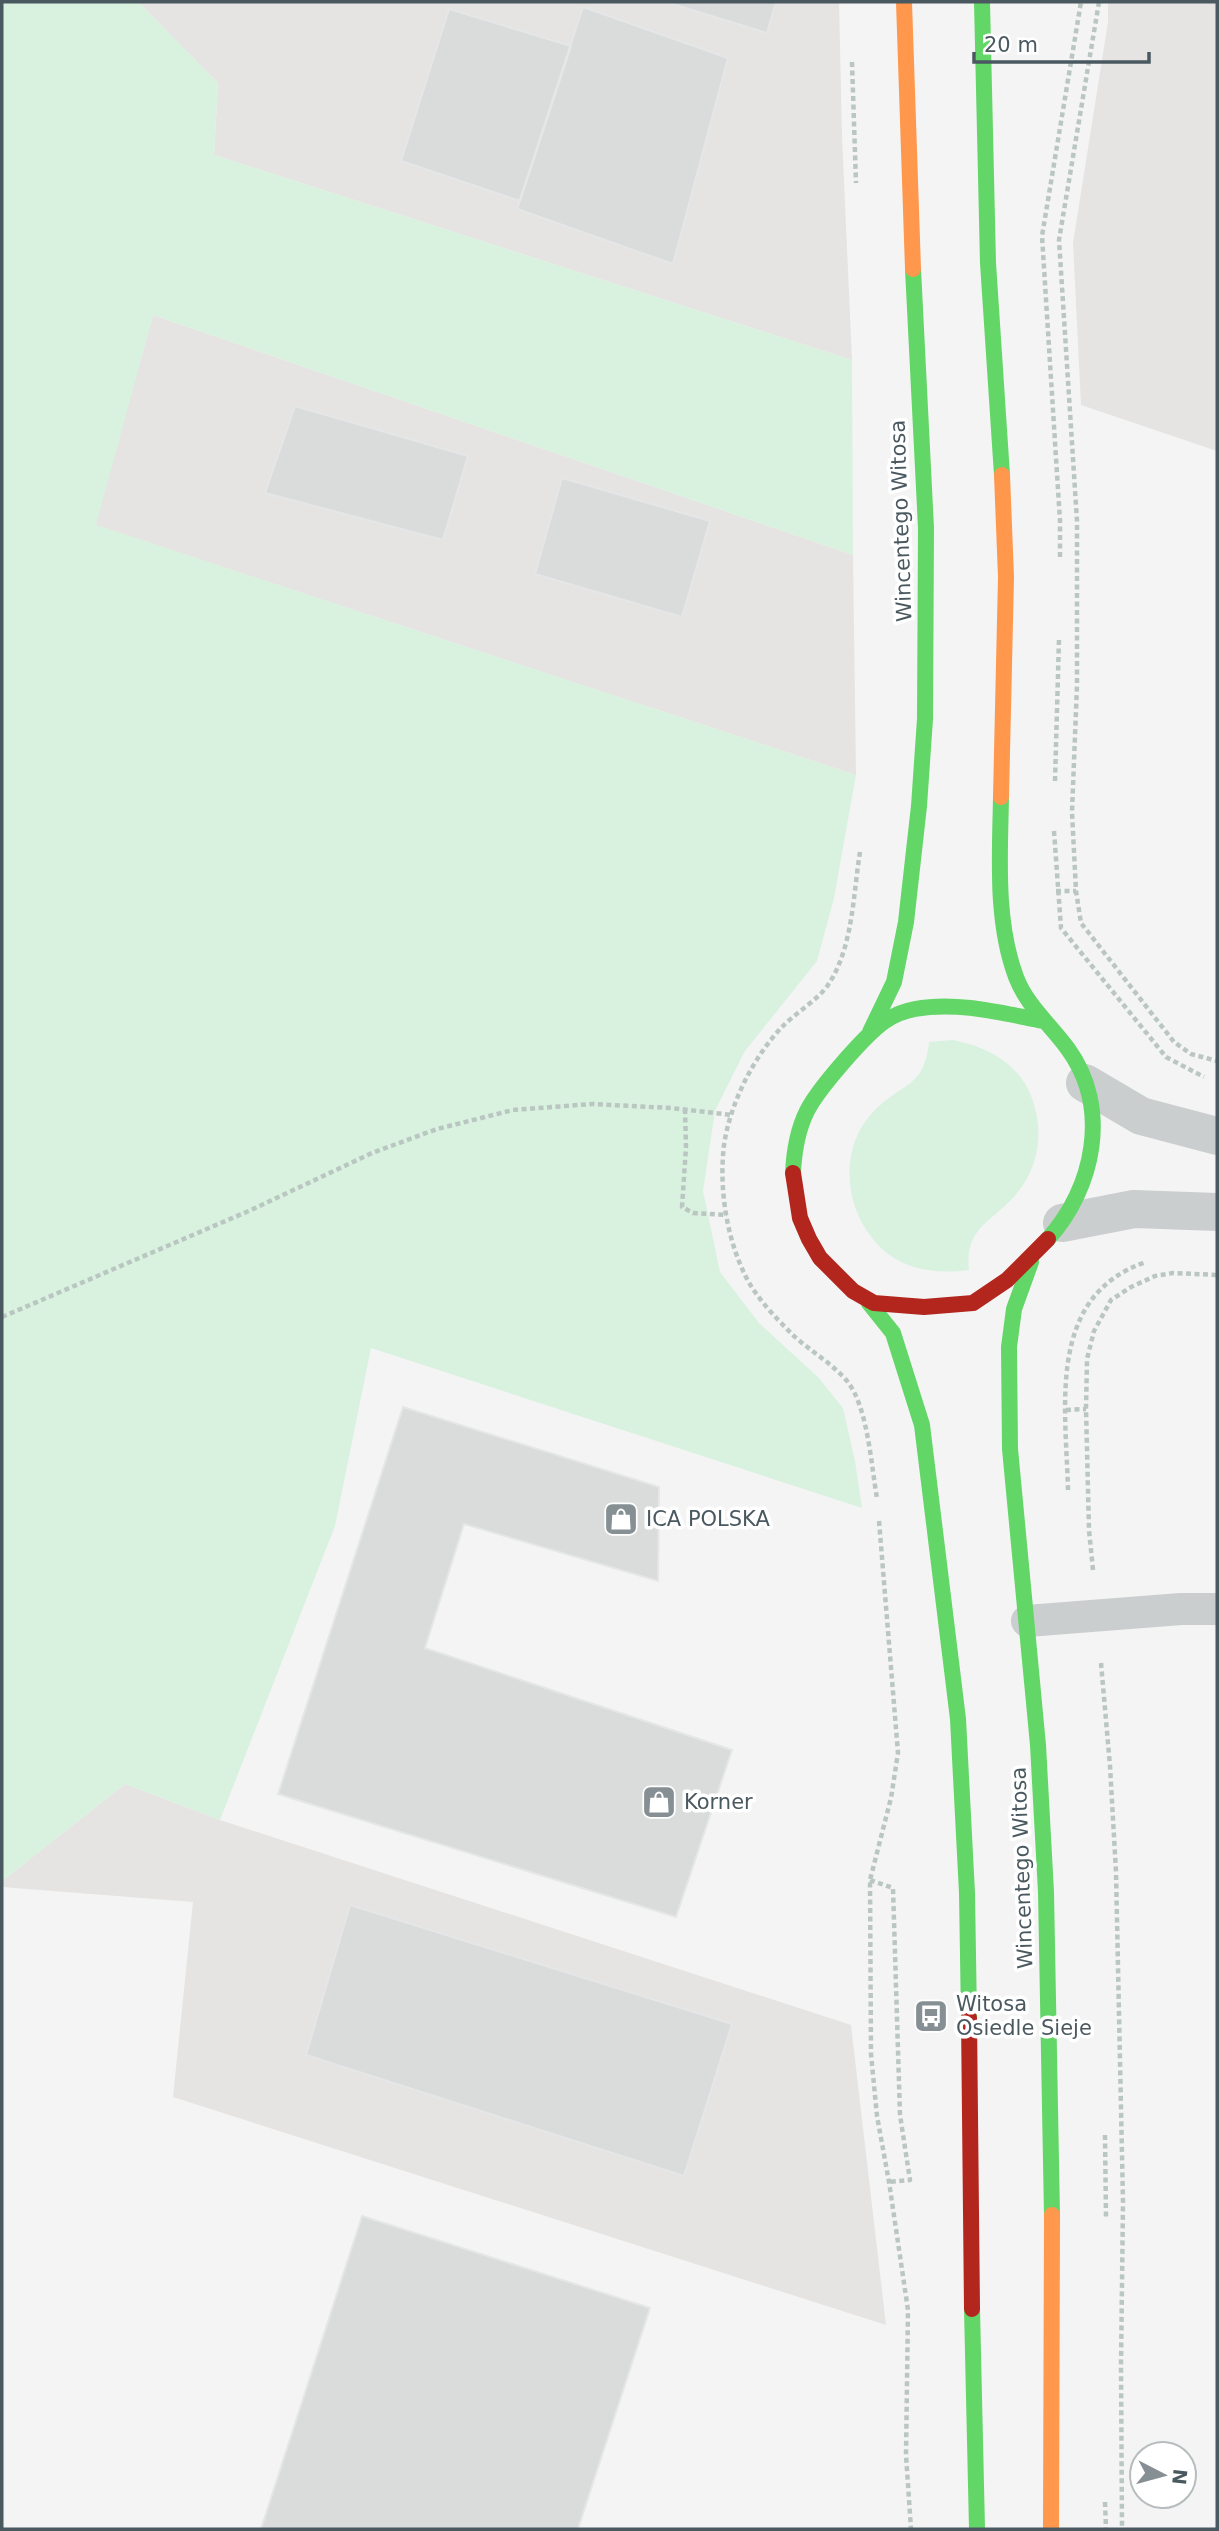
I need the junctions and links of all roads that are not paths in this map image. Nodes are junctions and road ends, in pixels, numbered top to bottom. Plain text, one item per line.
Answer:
1 (904, 2) edge
2 (982, 2) edge
3 (1042, 1021) junction
4 (870, 1032) junction
5 (1085, 1083) junction
6 (1217, 1136) edge
7 (1217, 1212) edge
8 (1062, 1223) junction
9 (1034, 1252) junction
10 (869, 1303) junction
11 (1217, 1609) edge
12 (1027, 1621) junction
13 (977, 2529) edge
14 (1051, 2529) edge

1 - 4 main road, Wincentego Witosa
2 - 3 main road
3 - 4 main road
3 - 5 main road
4 - 10 main road
5 - 6 street
5 - 8 main road
7 - 8 street
8 - 9 main road
9 - 10 main road
9 - 12 main road, Wincentego Witosa
10 - 13 main road
11 - 12 lane
12 - 14 main road, Wincentego Witosa

